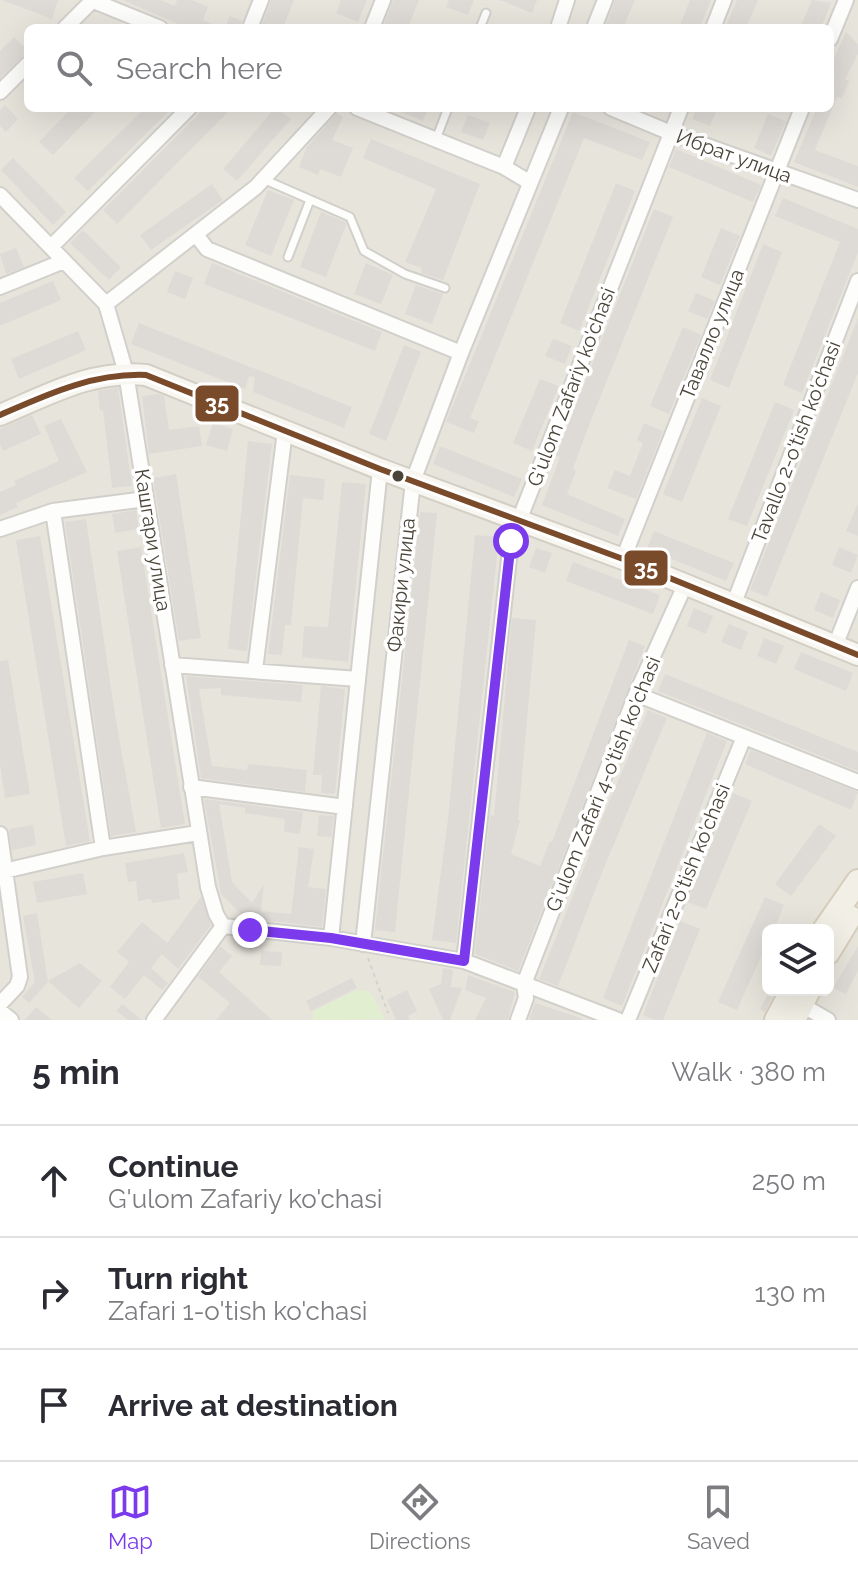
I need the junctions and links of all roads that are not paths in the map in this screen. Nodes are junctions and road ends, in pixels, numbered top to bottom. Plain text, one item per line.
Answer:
1 (92, 0) edge
2 (261, 0) edge
3 (383, 0) edge
4 (567, 0) edge
5 (605, 0) edge
6 (724, 0) edge
7 (846, 0) edge
8 (486, 13) dead end
9 (69, 24) edge
10 (150, 24) edge
11 (252, 24) edge
12 (374, 24) edge
13 (482, 24) edge
14 (559, 24) edge
15 (596, 24) edge
16 (715, 24) edge
17 (834, 29) edge
18 (24, 68) edge
19 (0, 92) edge
20 (185, 112) edge
21 (325, 112) edge
22 (367, 112) edge
23 (446, 112) edge
24 (526, 112) edge
25 (559, 112) edge
26 (621, 112) edge
27 (679, 112) edge
28 (800, 112) edge
29 (671, 133) junction
30 (436, 139) junction
31 (504, 167) junction
32 (777, 172) junction
33 (263, 179) junction
34 (529, 182) junction
35 (0, 195) edge
36 (310, 200) junction
37 (858, 200) edge
38 (197, 236) junction
39 (51, 247) junction
40 (288, 257) dead end
41 (64, 261) junction
42 (858, 281) edge
43 (0, 287) edge
44 (445, 288) dead end
45 (106, 304) junction
46 (461, 353) junction
47 (126, 373) junction
48 (0, 415) edge
49 (285, 431) junction
50 (380, 469) junction
51 (413, 481) junction
52 (146, 499) junction
53 (53, 511) junction
54 (518, 522) junction
55 (0, 529) edge
56 (623, 559) junction
57 (685, 585) junction
58 (858, 588) edge
59 (734, 603) junction
60 (835, 646) junction
61 (858, 655) edge
62 (172, 665) junction
63 (255, 670) junction
64 (358, 679) junction
65 (636, 694) junction
66 (744, 737) junction
67 (858, 782) edge
68 (191, 787) junction
69 (345, 807) junction
70 (198, 833) junction
71 (0, 834) edge
72 (103, 848) junction
73 (3, 872) edge
74 (858, 881) edge
75 (858, 904) edge
76 (828, 924) edge
77 (223, 926) junction
78 (331, 938) junction
79 (834, 943) edge
80 (363, 944) junction
81 (464, 961) junction
82 (524, 984) junction
83 (797, 1000) edge
84 (0, 1004) edge
85 (0, 1011) edge
86 (11, 1020) edge
87 (154, 1020) edge
88 (518, 1020) edge
89 (618, 1020) edge
90 (628, 1020) edge
91 (776, 1020) edge
92 (828, 1020) edge

1 - 9 street
1 - 10 street
2 - 11 street
3 - 12 street
4 - 14 street
5 - 15 street
6 - 16 street
7 - 17 street
8 - 13 lane
18 - 19 street
20 - 39 street
21 - 33 street
22 - 30 street
23 - 30 lane
24 - 31 street
25 - 34 street, Факири улица
26 - 29 street, Ибрат улица
27 - 29 street, G'ulom Zafariy ko'chasi
28 - 32 street, Тавалло улица
29 - 32 street, Ибрат улица
29 - 54 street, G'ulom Zafariy ko'chasi
30 - 31 street
31 - 34 street
32 - 37 street, Ибрат улица
32 - 56 street, Тавалло улица
33 - 36 lane
33 - 38 street
34 - 46 street, Факири улица
35 - 39 street, Кашгари улица
36 - 40 lane
36 - 44 lane
38 - 45 street
38 - 46 street
39 - 41 street, Кашгари улица
41 - 43 street
41 - 45 street, Кашгари улица
42 - 59 street, Tavallo 2-o'tish ko'chasi
45 - 47 street, Кашгари улица
46 - 51 street, Факири улица
47 - 48 street
47 - 49 street
47 - 52 street, Кашгари улица
49 - 50 street
49 - 63 street
50 - 51 street
50 - 64 street, Факири улица
51 - 54 street
51 - 80 street, Факири улица
52 - 53 street
52 - 62 street, Кашгари улица
53 - 55 street
53 - 72 street
54 - 56 street
54 - 81 street, G'ulom Zafariy ko'chasi
56 - 57 street
57 - 59 street
57 - 65 street, G'ulom Zafari 4-o'tish ko'chasi
58 - 60 street
59 - 60 street
60 - 61 street
62 - 63 street
62 - 68 street, Кашгари улица
63 - 64 street
64 - 69 street, Факири улица
65 - 66 street
65 - 82 street, G'ulom Zafari 4-o'tish ko'chasi
66 - 67 street
66 - 90 street, Zafari 2-o'tish ko'chasi
68 - 69 street
68 - 70 street, Кашгари улица
69 - 78 street, Факири улица
70 - 72 street
70 - 77 street, Кашгари улица
71 - 73 street
72 - 73 street
73 - 84 street
74 - 76 main road
75 - 79 main road
77 - 78 street
77 - 87 street
78 - 80 street
80 - 81 street
81 - 82 street
82 - 88 street, G'ulom Zafari 4-o'tish ko'chasi
82 - 89 street
83 - 91 main road
83 - 92 street
85 - 86 street

